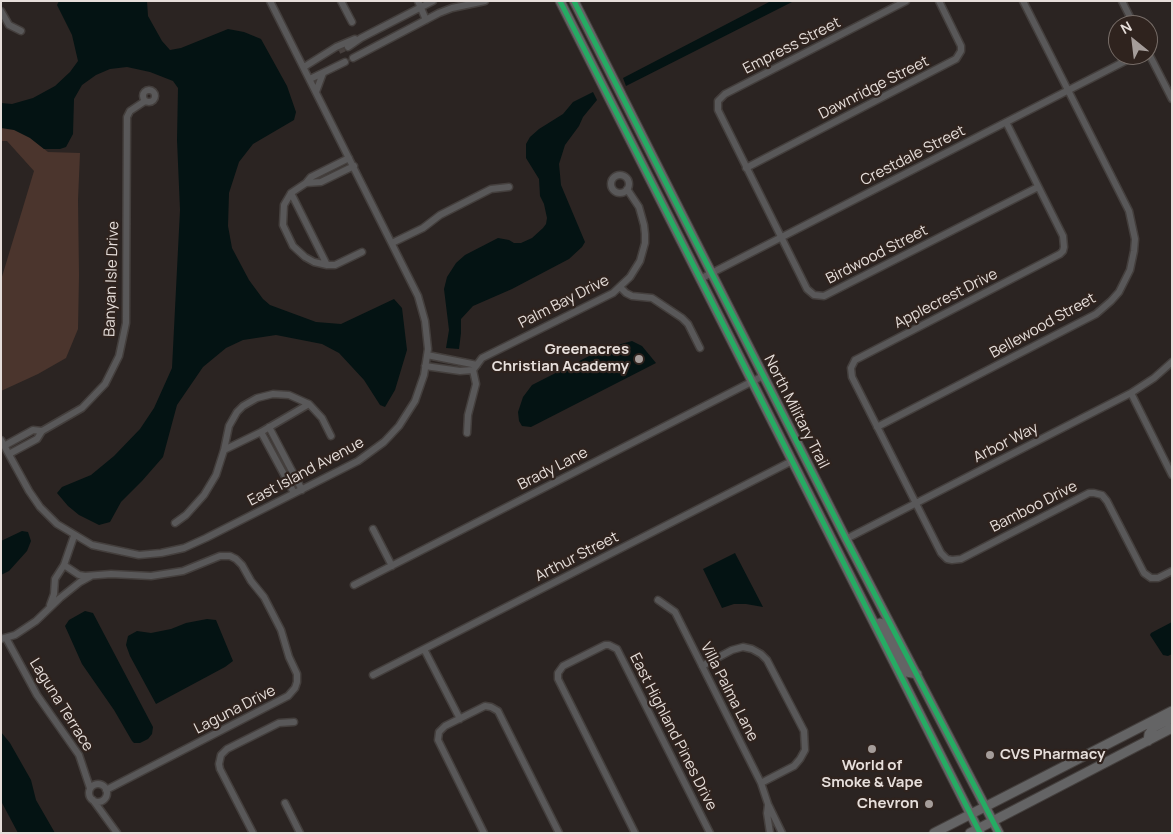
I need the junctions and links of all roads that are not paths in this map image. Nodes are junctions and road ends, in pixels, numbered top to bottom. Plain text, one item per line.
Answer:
1 (270, 1) edge
2 (342, 1) edge
3 (432, 1) edge
4 (485, 1) edge
5 (560, 1) edge
6 (574, 1) edge
7 (906, 1) edge
8 (938, 1) edge
9 (1023, 1) edge
10 (1122, 1) edge
11 (420, 4) edge
12 (1, 11) edge
13 (439, 13) junction
14 (1129, 15) edge
15 (426, 20) junction
16 (352, 22) dead end
17 (20, 32) dead end
18 (361, 38) junction
19 (348, 47) tunnel mouth
20 (367, 50) junction
21 (339, 52) tunnel mouth
22 (352, 58) dead end
23 (320, 59) junction
24 (345, 62) dead end
25 (1117, 65) edge
26 (1154, 65) edge
27 (304, 67) junction
28 (323, 73) junction
29 (310, 80) junction
30 (1068, 90) junction
31 (316, 92) junction
32 (1172, 100) edge
33 (145, 101) dead end
34 (718, 101) joint
35 (1006, 122) junction
36 (350, 158) junction
37 (354, 166) junction
38 (746, 168) junction
39 (306, 184) junction
40 (509, 187) dead end
41 (1038, 187) junction
42 (627, 189) dead end
43 (292, 193) junction
44 (781, 237) junction
45 (392, 243) junction
46 (362, 252) dead end
47 (328, 265) junction
48 (712, 273) junction
49 (700, 280) junction
50 (620, 287) junction
51 (700, 348) dead end
52 (427, 356) junction
53 (1172, 362) edge
54 (425, 366) junction
55 (475, 368) junction
56 (764, 376) junction
57 (751, 382) junction
58 (1131, 393) junction
59 (309, 404) junction
60 (269, 427) junction
61 (877, 427) junction
62 (42, 430) junction
63 (261, 432) junction
64 (467, 433) dead end
65 (331, 436) dead end
66 (3, 443) edge
67 (224, 450) junction
68 (9, 454) junction
69 (792, 460) junction
70 (1172, 475) edge
71 (802, 481) junction
72 (302, 490) junction
73 (294, 494) junction
74 (916, 503) junction
75 (175, 523) dead end
76 (373, 530) dead end
77 (74, 536) junction
78 (846, 539) junction
79 (832, 541) junction
80 (64, 565) junction
81 (392, 566) junction
82 (1172, 571) edge
83 (91, 576) junction
84 (354, 585) dead end
85 (658, 600) dead end
86 (865, 606) junction
87 (49, 609) junction
88 (884, 613) junction
89 (4, 638) edge
90 (424, 649) junction
91 (702, 666) junction
92 (917, 674) junction
93 (373, 675) dead end
94 (1172, 711) edge
95 (1172, 718) edge
96 (460, 719) junction
97 (294, 722) dead end
98 (1172, 728) edge
99 (1148, 741) junction
100 (762, 783) junction
101 (90, 788) junction
102 (106, 790) junction
103 (93, 800) junction
104 (286, 803) dead end
105 (768, 804) junction
106 (986, 807) junction
107 (970, 814) junction
108 (993, 821) junction
109 (976, 831) edge
110 (117, 833) edge
111 (253, 833) edge
112 (300, 833) edge
113 (484, 833) edge
114 (559, 833) edge
115 (635, 833) edge
116 (710, 833) edge
117 (770, 833) edge
118 (782, 833) edge
119 (934, 833) edge
120 (999, 833) edge

1 - 27 street, East Island Avenue
2 - 16 street
3 - 11 street
3 - 13 street
4 - 13 street
5 - 49 main road, North Military Trail
6 - 48 main road, North Military Trail
7 - 34 street, Empress Street
8 - 38 street, Dawnridge Street
9 - 30 street, Bellewood Street
10 - 14 street
11 - 15 street
11 - 18 street
12 - 17 street
13 - 15 street
15 - 20 street
18 - 19 street
18 - 20 street
18 - 23 street
20 - 22 street
21 - 23 street
23 - 27 street
24 - 28 street
25 - 30 street, Crestdale Street
26 - 32 street
27 - 29 street, East Island Avenue
28 - 29 street
28 - 31 street
29 - 31 street, East Island Avenue
30 - 35 street, Crestdale Street
30 - 61 street, Bellewood Street
31 - 36 street, East Island Avenue
33 - 62 street, Banyan Isle Drive
34 - 38 street, Birdwood Street
35 - 41 street, Applecrest Drive
35 - 44 street, Crestdale Street
36 - 37 street, East Island Avenue
36 - 39 street
37 - 39 street
37 - 45 street, East Island Avenue
38 - 44 street, Birdwood Street
39 - 43 street
40 - 45 street
41 - 44 street, Birdwood Street
41 - 61 street, Applecrest Drive
42 - 50 street, Palm Bay Drive
43 - 47 street
43 - 47 street
44 - 48 street, Crestdale Street
45 - 52 street, East Island Avenue
46 - 47 street
48 - 49 street, Crestdale Street
48 - 56 main road, North Military Trail
49 - 57 main road, North Military Trail
50 - 51 street
50 - 55 street, Palm Bay Drive
52 - 54 street, East Island Avenue
52 - 55 street
53 - 58 street, Arbor Way
54 - 55 street
54 - 72 street, East Island Avenue
55 - 64 street
56 - 57 street, Brady Lane
56 - 78 main road, North Military Trail
57 - 69 main road, North Military Trail
57 - 81 street, Brady Lane
58 - 70 street
58 - 74 street, Arbor Way
59 - 60 street
59 - 65 street
59 - 67 street
60 - 63 street
60 - 72 street
61 - 74 street, Applecrest Drive
62 - 66 street, Banyan Isle Drive
62 - 68 street, Banyan Isle Drive
63 - 67 street
63 - 73 street
66 - 68 street, East Island Avenue
67 - 75 street
68 - 77 street, East Island Avenue
69 - 71 main road, North Military Trail
69 - 90 street, Arthur Street
71 - 78 main road
71 - 79 main road, North Military Trail
72 - 73 street, East Island Avenue
73 - 77 street, East Island Avenue
74 - 78 street, Arbor Way
74 - 82 street, Bamboo Drive
76 - 81 street
77 - 80 street
78 - 88 main road, North Military Trail
79 - 86 main road, North Military Trail
79 - 88 main road
80 - 83 street, Laguna Drive
80 - 87 street
81 - 84 street, Brady Lane
83 - 87 street
83 - 102 street, Laguna Drive
85 - 91 street, Villa Palma Lane
86 - 92 main road
86 - 107 main road, North Military Trail
87 - 89 street
88 - 92 main road, North Military Trail
89 - 101 street, Laguna Terrace
90 - 93 street, Arthur Street
90 - 96 street
91 - 100 street, Villa Palma Lane
91 - 100 street
92 - 106 main road, North Military Trail
94 - 106 main road
95 - 99 main road
96 - 113 street
96 - 114 street
97 - 111 street
98 - 99 main road
99 - 108 main road
100 - 105 street, Villa Palma Lane
101 - 102 street
101 - 103 street, Laguna Terrace
102 - 103 street
103 - 110 street, Laguna Terrace
104 - 112 street
105 - 117 street, Villa Palma Lane
105 - 118 street, Villa Palma Lane
106 - 107 main road
106 - 108 main road, North Military Trail
107 - 109 main road, North Military Trail
107 - 119 main road
108 - 109 main road
108 - 120 main road, North Military Trail
115 - 116 street, East Highland Pines Drive

